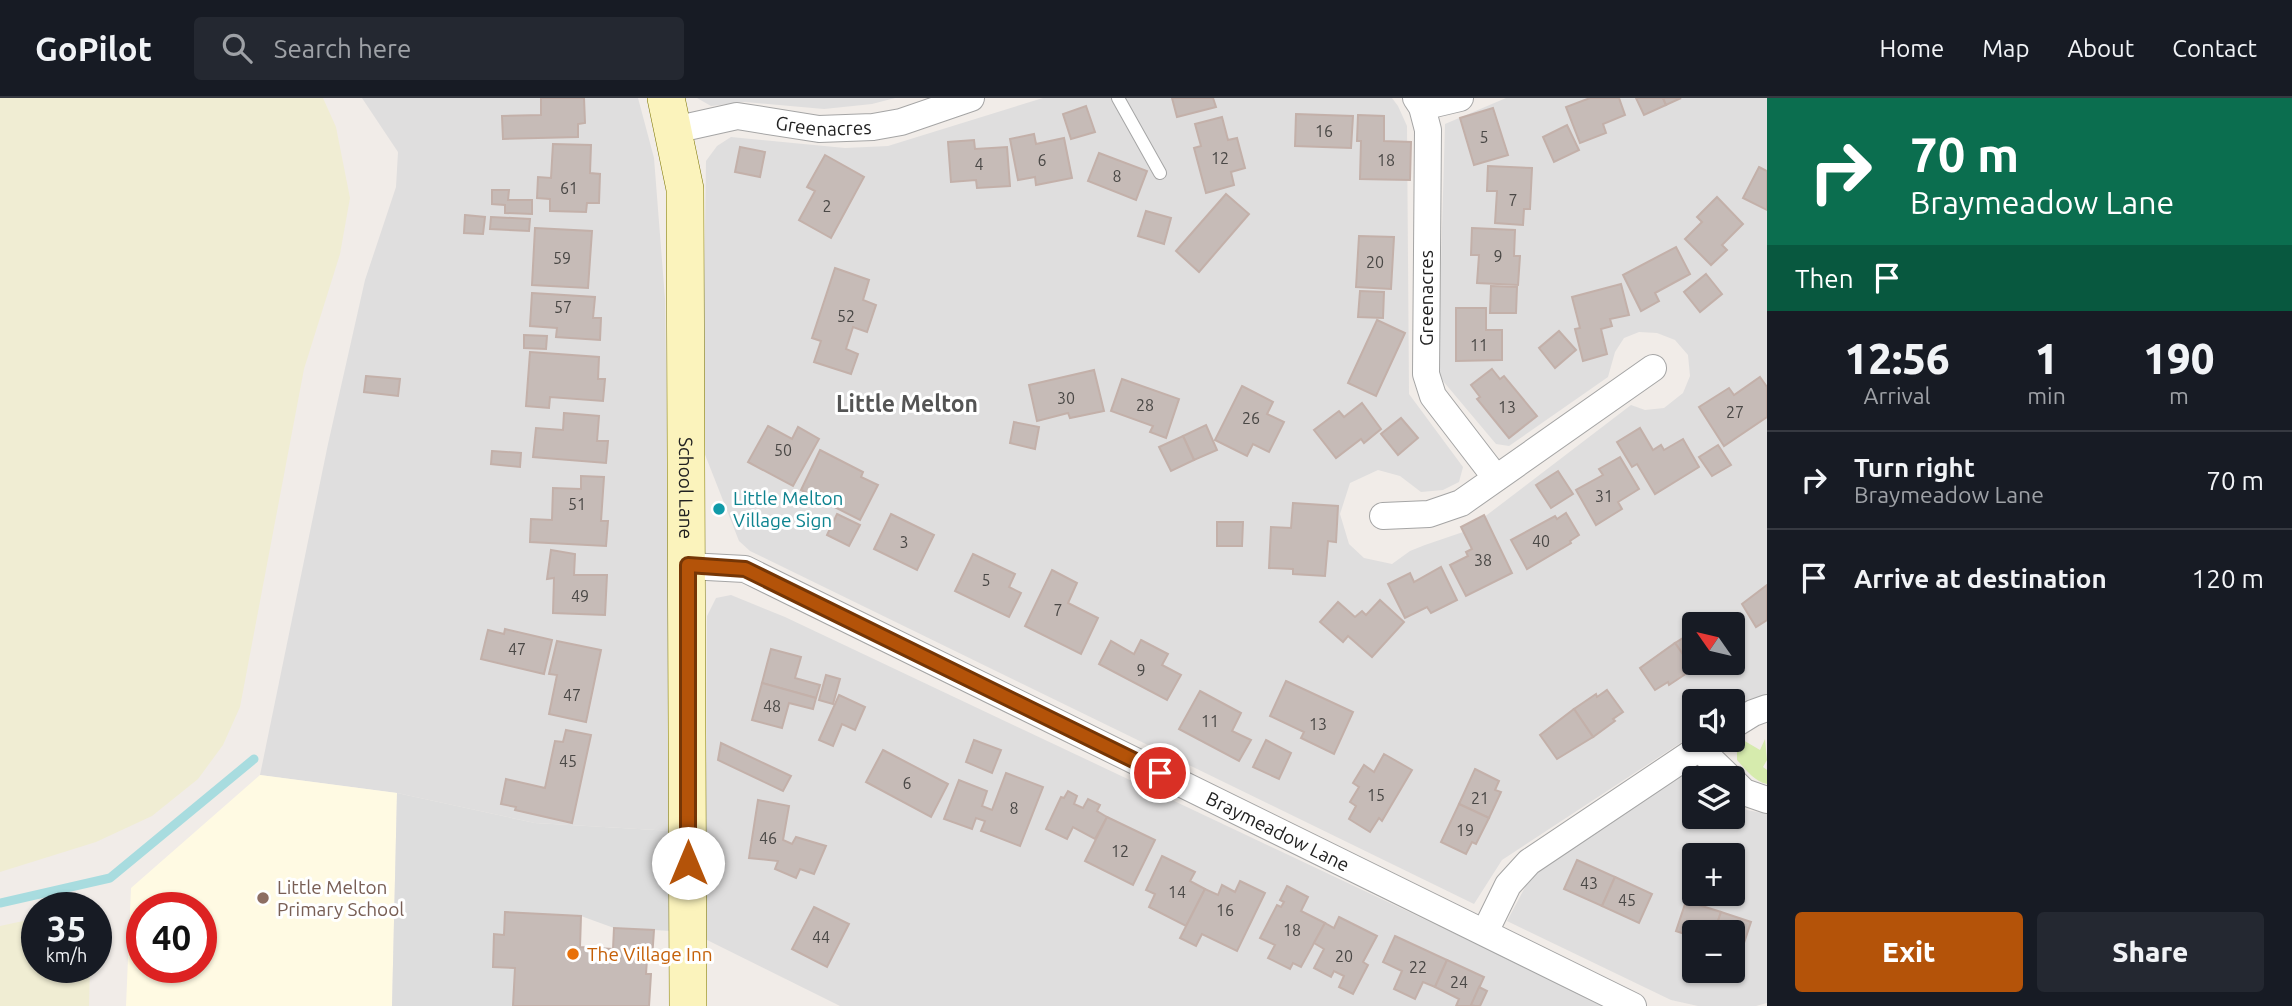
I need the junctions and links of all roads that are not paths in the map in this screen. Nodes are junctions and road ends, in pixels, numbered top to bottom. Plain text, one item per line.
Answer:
1 (971, 98) edge
2 (1118, 98) edge
3 (1460, 98) edge
4 (1419, 102) edge
5 (670, 114) edge
6 (1160, 173) dead end
7 (1653, 368) dead end
8 (1496, 478) junction
9 (1383, 516) dead end
10 (688, 565) junction
11 (1767, 708) edge
12 (1745, 718) edge
13 (1693, 752) edge
14 (1745, 792) edge
15 (1767, 800) edge
16 (1485, 932) junction
17 (688, 1006) edge
18 (1633, 1006) edge

1 - 5 street, Greenacres
2 - 6 lane
3 - 4 street
4 - 8 street, Greenacres
5 - 10 street, School Lane
7 - 8 street
8 - 9 street
10 - 16 street, Braymeadow Lane
10 - 17 street, School Lane
11 - 12 street
13 - 16 street
14 - 15 street
16 - 18 street, Braymeadow Lane

